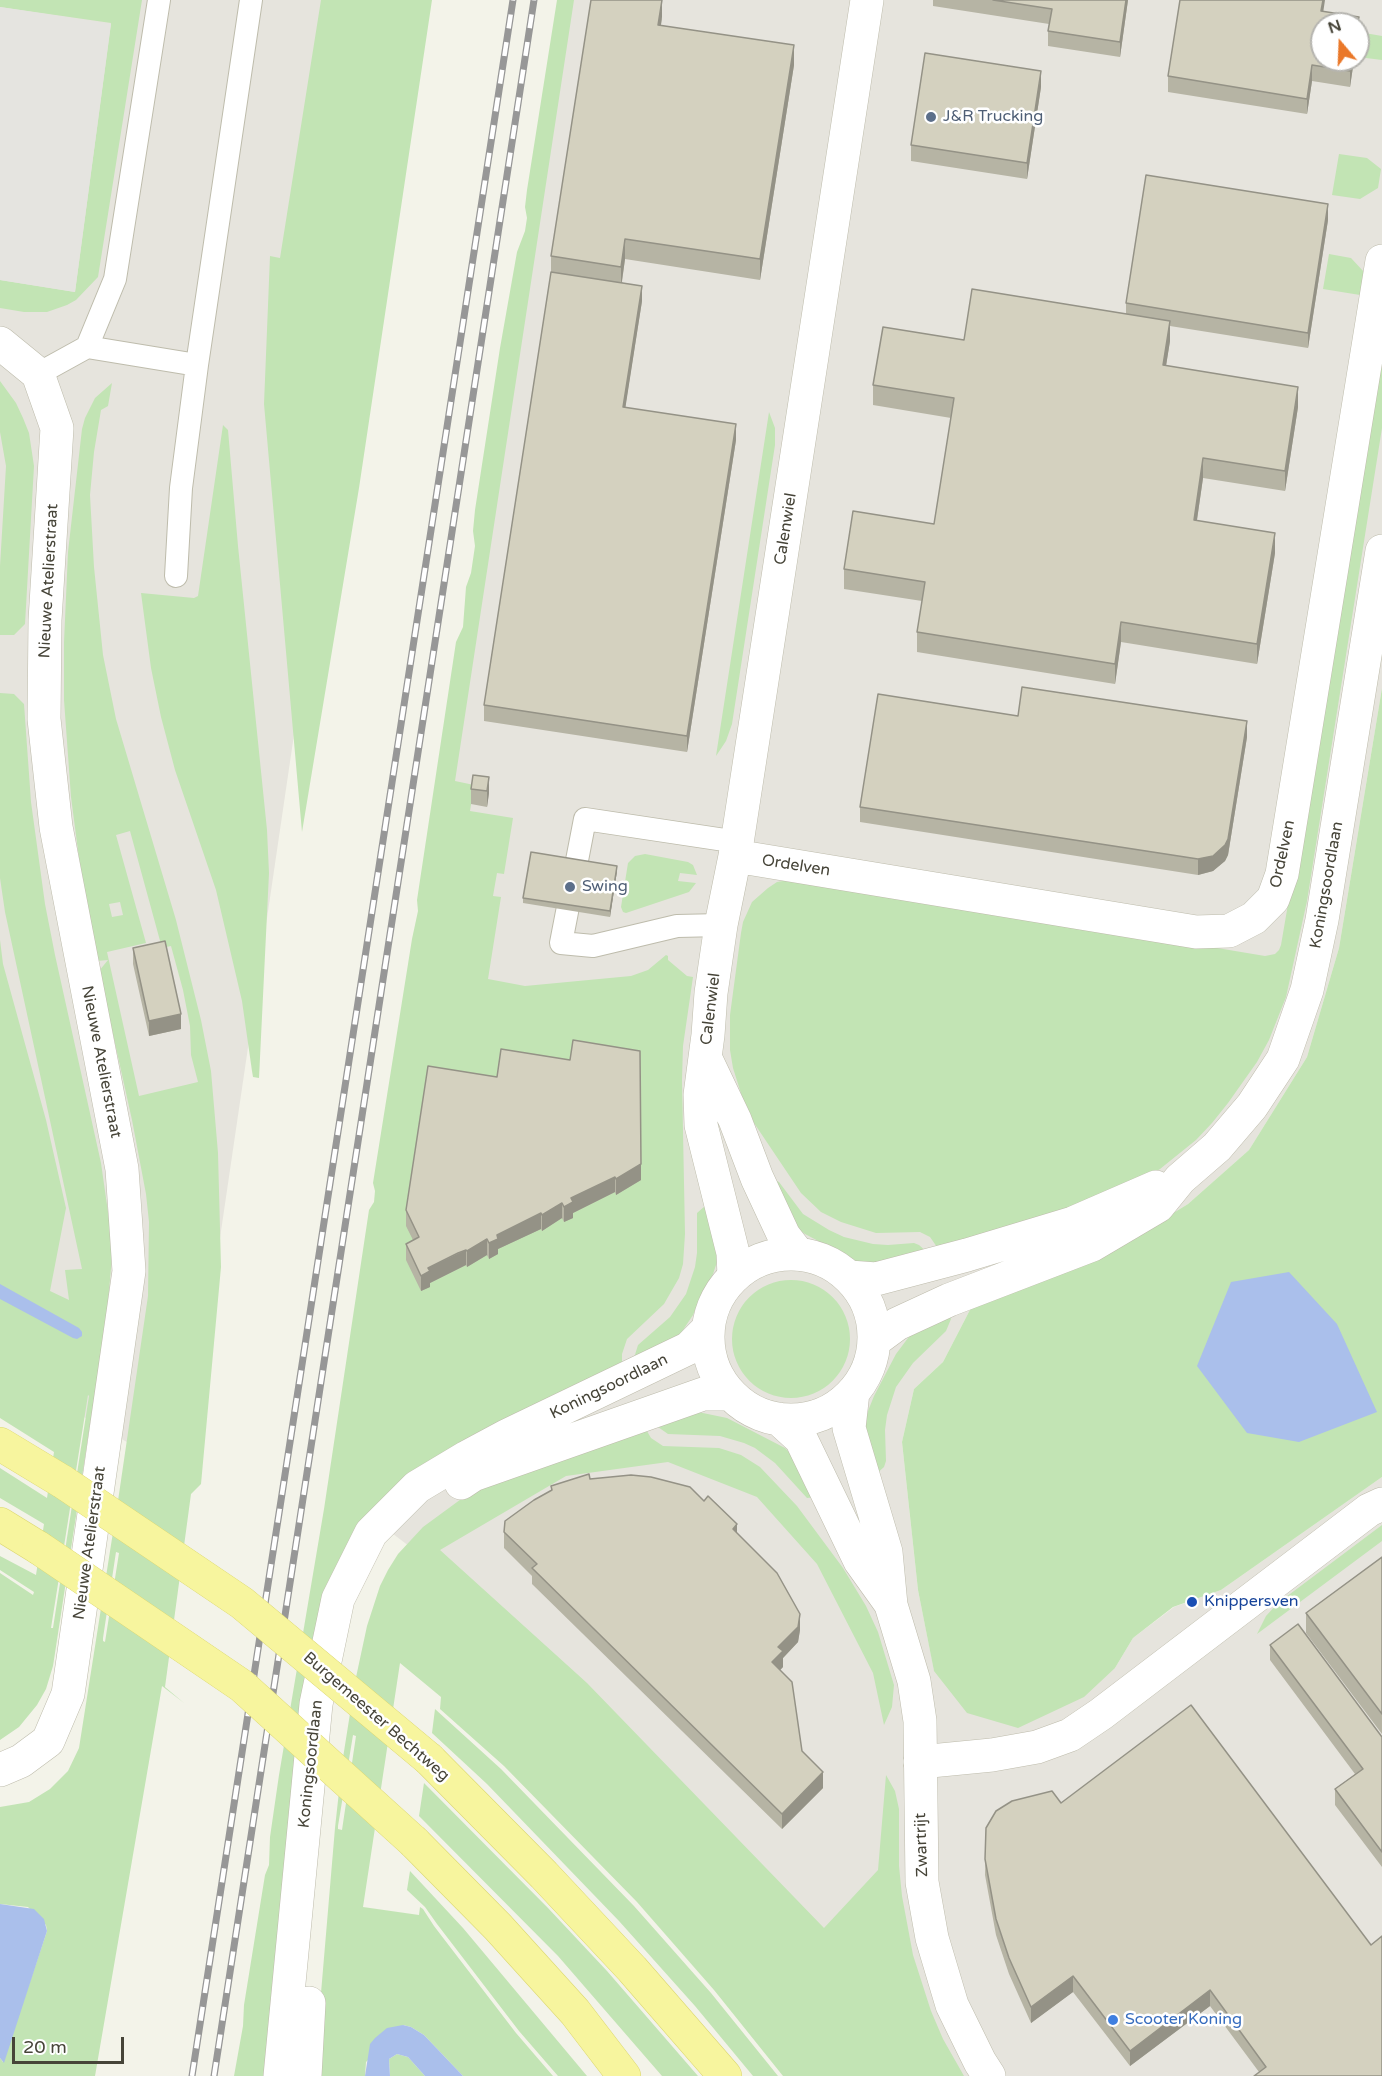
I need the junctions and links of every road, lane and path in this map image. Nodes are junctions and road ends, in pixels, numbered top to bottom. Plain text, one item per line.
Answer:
1 (159, 0) edge
2 (251, 0) edge
3 (867, 0) edge
4 (1382, 261) edge
5 (0, 343) edge
6 (87, 347) junction
7 (196, 364) junction
8 (38, 374) junction
9 (1382, 551) edge
10 (176, 576) dead end
11 (737, 849) junction
12 (722, 925) junction
13 (705, 1057) junction
14 (1180, 1179) junction
15 (798, 1254) junction
16 (734, 1276) junction
17 (849, 1277) junction
18 (708, 1329) junction
19 (874, 1341) junction
20 (853, 1392) junction
21 (730, 1394) junction
22 (779, 1419) junction
23 (0, 1444) edge
24 (1382, 1504) edge
25 (0, 1524) edge
26 (891, 1605) junction
27 (920, 1762) junction
28 (0, 1770) edge
29 (280, 2076) edge
30 (305, 2076) edge
31 (624, 2076) edge
32 (725, 2076) edge
33 (989, 2076) edge

1 - 6 lane
2 - 7 lane
3 - 11 street, Calenwiel
4 - 11 street, Ordelven
5 - 8 street
6 - 7 lane
6 - 8 lane
7 - 10 lane
8 - 28 street, Nieuwe Atelierstraat
9 - 14 street, Koningsoordlaan
11 - 12 street, Calenwiel
11 - 12 lane
12 - 13 street, Calenwiel
13 - 15 street, Calenwiel
13 - 16 street, Calenwiel
14 - 17 street, Koningsoordlaan
14 - 19 street, Koningsoordlaan
15 - 16 street
15 - 17 street
16 - 18 street
17 - 19 street
18 - 21 street
18 - 29 street, Koningsoordlaan
19 - 20 street
20 - 22 street
20 - 26 street, Zwartrijt
21 - 22 street
21 - 30 street, Koningsoordlaan
22 - 26 street, Zwartrijt
23 - 32 main road, Burgemeester Bechtweg, bridge
24 - 27 street
25 - 31 main road, bridge
26 - 27 street, Zwartrijt
27 - 33 street, Zwartrijt

